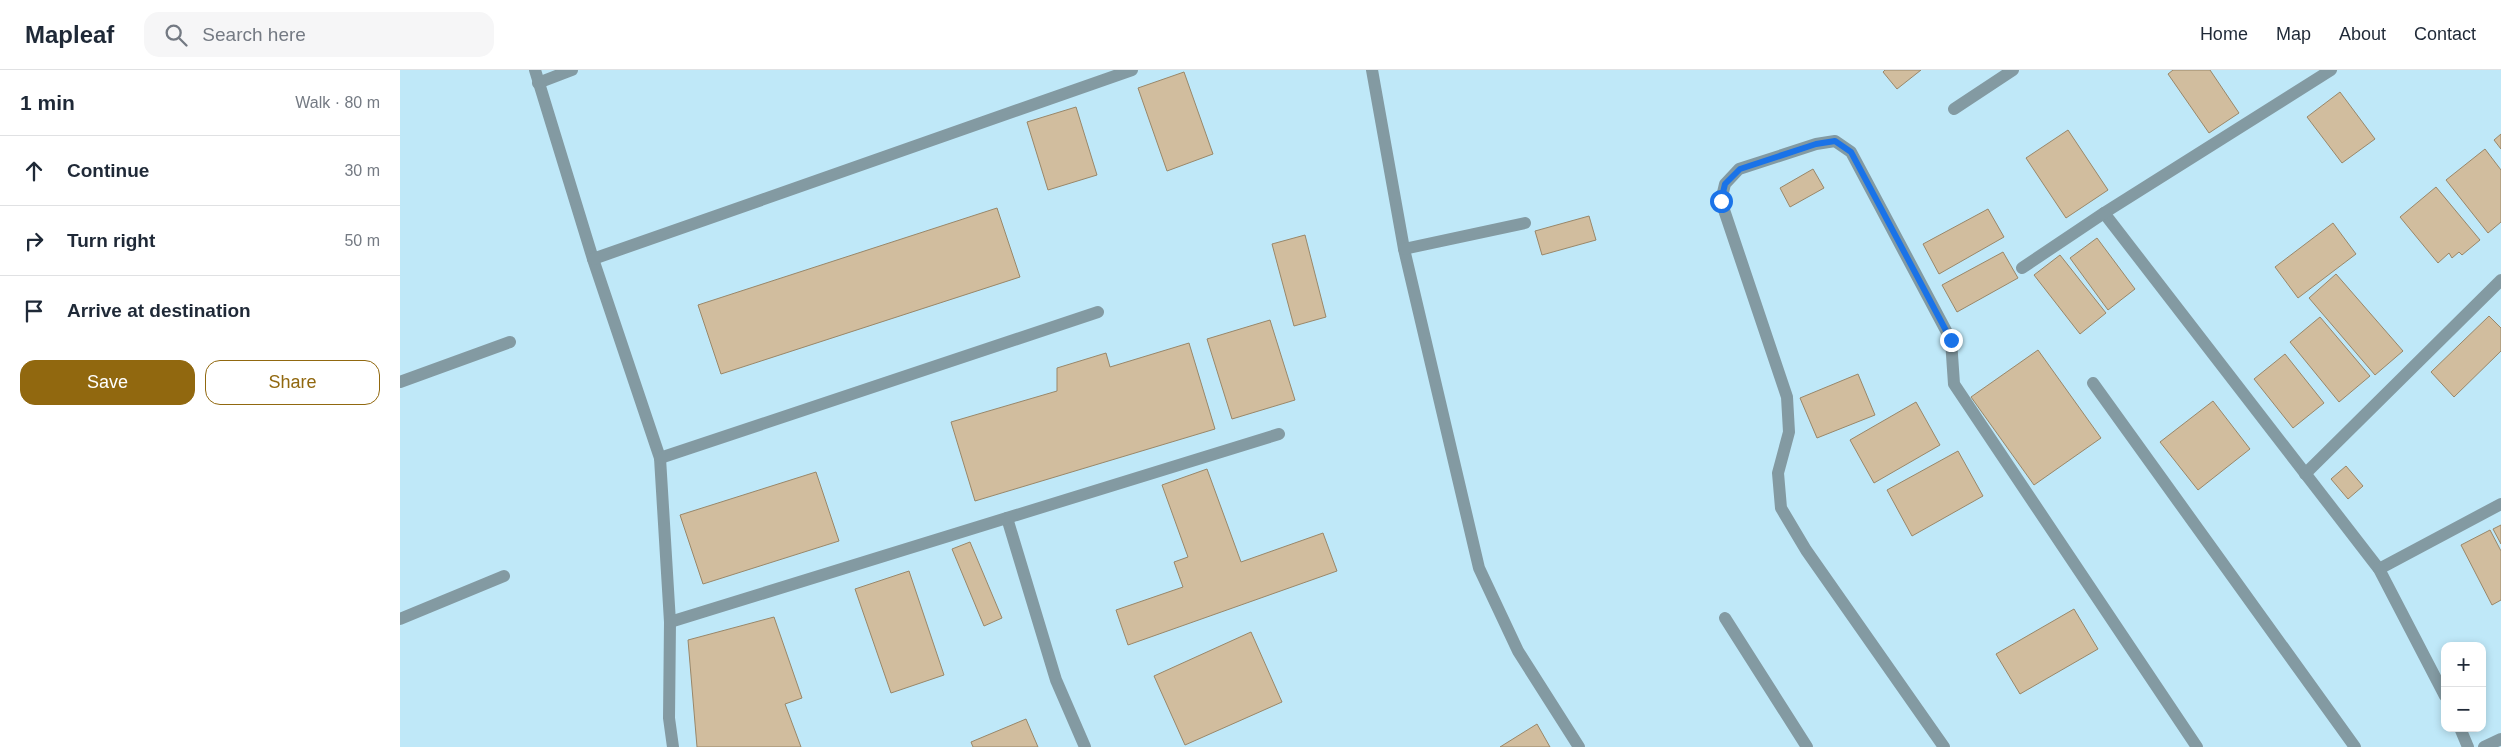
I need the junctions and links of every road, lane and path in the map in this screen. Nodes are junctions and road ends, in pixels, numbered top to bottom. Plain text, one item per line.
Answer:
1 (534, 70) edge
2 (572, 70) edge
3 (1132, 70) edge
4 (1372, 70) edge
5 (2013, 70) edge
6 (2332, 70) edge
7 (538, 83) junction
8 (1954, 109) dead end
9 (2104, 213) junction
10 (1525, 223) dead end
11 (1404, 249) junction
12 (593, 259) junction
13 (2022, 268) dead end
14 (2501, 280) edge
15 (1098, 312) dead end
16 (510, 342) dead end
17 (400, 382) edge
18 (2093, 384) dead end
19 (1279, 434) dead end
20 (660, 458) junction
21 (2305, 474) junction
22 (2501, 504) edge
23 (1007, 518) junction
24 (2379, 569) junction
25 (504, 576) dead end
26 (1726, 618) dead end
27 (400, 619) edge
28 (670, 622) junction
29 (2441, 688) edge
30 (2462, 732) edge
31 (2501, 739) edge
32 (672, 747) edge
33 (1085, 747) edge
34 (1579, 747) edge
35 (1807, 747) edge
36 (1944, 747) edge
37 (2197, 747) edge
38 (2355, 747) edge
39 (2468, 747) edge
40 (2484, 747) edge

1 - 7 street
2 - 7 street
3 - 12 street
4 - 11 street
5 - 8 street
6 - 9 street
7 - 12 street
9 - 13 street
9 - 21 street
10 - 11 street
11 - 34 street
12 - 20 street
14 - 21 street
15 - 20 street
16 - 17 street
18 - 38 street
19 - 23 street
20 - 28 street
21 - 24 street
22 - 24 street
23 - 28 street
23 - 33 street
24 - 29 street
25 - 27 street
26 - 35 street
28 - 32 street
30 - 39 street
31 - 40 street
36 - 37 street

